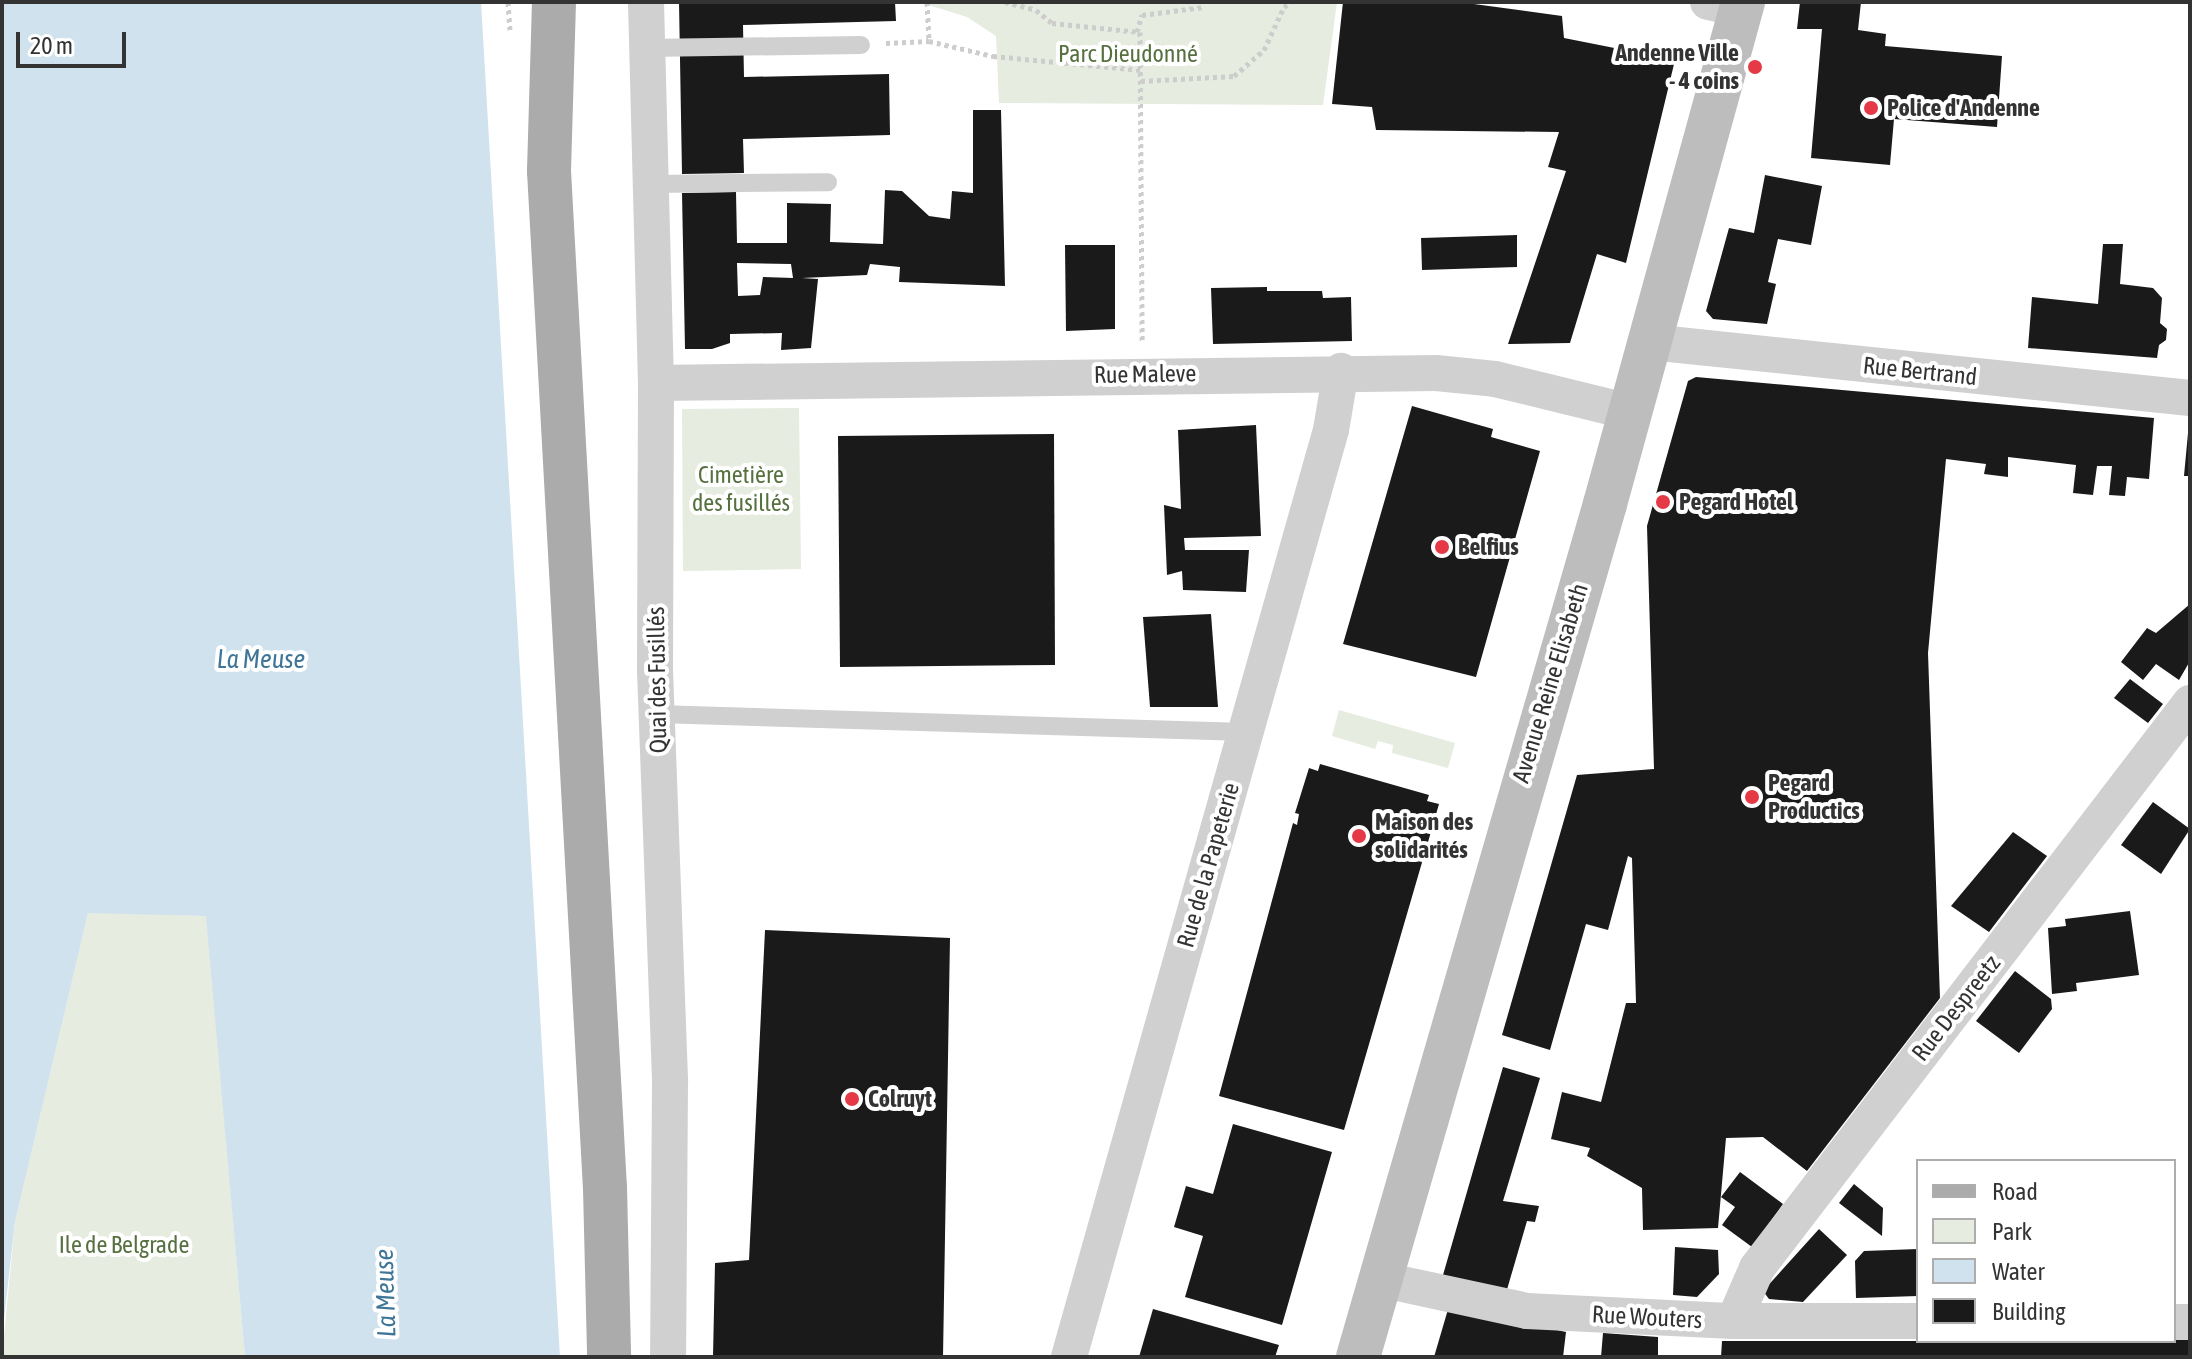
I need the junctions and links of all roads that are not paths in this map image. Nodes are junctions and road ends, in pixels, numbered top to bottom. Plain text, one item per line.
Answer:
1 (554, 2) edge
2 (646, 2) edge
3 (1731, 4) edge
4 (861, 45) road end
5 (647, 48) junction
6 (828, 182) dead end
7 (649, 184) junction
8 (1650, 342) junction
9 (1341, 371) junction
10 (656, 383) junction
11 (2190, 398) edge
12 (1630, 412) junction
13 (2190, 703) edge
14 (657, 714) junction
15 (1245, 732) junction
16 (1379, 1279) junction
17 (1734, 1321) junction
18 (1916, 1321) edge
19 (609, 1357) edge
20 (668, 1357) edge
21 (1069, 1357) edge
22 (1358, 1357) edge

1 - 19 main road
2 - 5 street, Quai des Fusillés
3 - 8 main road, Avenue Reine Elisabeth
4 - 5 lane
5 - 7 street, Quai des Fusillés
6 - 7 lane
7 - 10 street, Quai des Fusillés
8 - 11 street, Rue Bertrand
8 - 12 main road, Avenue Reine Elisabeth
9 - 10 street, Rue Maleve
9 - 12 street, Rue Maleve
9 - 15 street, Rue de la Papeterie
10 - 14 street, Quai des Fusillés
12 - 16 main road, Avenue Reine Elisabeth
13 - 17 street, Rue Despreetz
14 - 15 lane
14 - 20 street, Quai des Fusillés
15 - 21 street, Rue de la Papeterie
16 - 17 street, Rue Wouters
16 - 22 main road, Avenue Reine Elisabeth
17 - 18 street, Rue Wouters

